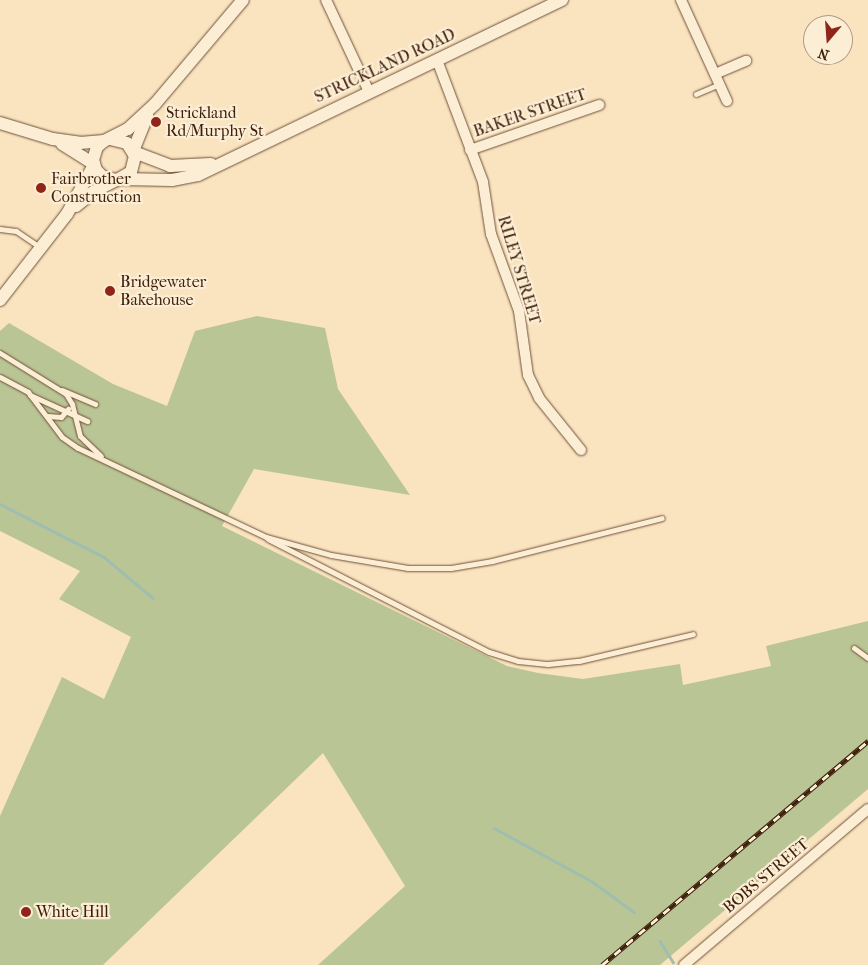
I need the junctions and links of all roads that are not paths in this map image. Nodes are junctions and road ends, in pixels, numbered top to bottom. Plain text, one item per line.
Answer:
1 (243, 0) edge
2 (326, 0) edge
3 (562, 0) edge
4 (681, 0) edge
5 (437, 60) junction
6 (746, 61) dead end
7 (717, 79) junction
8 (369, 92) junction
9 (696, 94) dead end
10 (726, 101) dead end
11 (155, 104) junction
12 (599, 105) dead end
13 (0, 123) edge
14 (53, 139) junction
15 (107, 140) junction
16 (470, 150) junction
17 (133, 152) junction
18 (221, 162) junction
19 (94, 165) junction
20 (119, 179) junction
21 (67, 214) junction
22 (0, 229) edge
23 (42, 248) junction
24 (0, 300) edge
25 (0, 353) edge
26 (0, 376) edge
27 (62, 390) junction
28 (30, 394) junction
29 (68, 397) junction
30 (95, 404) dead end
31 (67, 411) junction
32 (74, 414) junction
33 (47, 416) junction
34 (87, 421) dead end
35 (581, 450) dead end
36 (104, 460) junction
37 (662, 518) dead end
38 (266, 538) junction
39 (693, 634) dead end
40 (854, 648) dead end
41 (868, 658) edge
42 (868, 809) edge
43 (684, 965) edge

1 - 11 street
2 - 8 street
3 - 5 street, STRICKLAND ROAD
4 - 7 street
5 - 8 street, STRICKLAND ROAD
5 - 16 street, RILEY STREET
6 - 7 street
7 - 9 lane
7 - 10 street
8 - 18 street, STRICKLAND ROAD
11 - 15 street
11 - 17 street
12 - 16 street, BAKER STREET
13 - 14 street
14 - 15 street
14 - 19 street
15 - 17 street
15 - 19 street
16 - 35 street, RILEY STREET
17 - 18 street, STRICKLAND ROAD
17 - 20 street
18 - 20 street, STRICKLAND ROAD
19 - 20 street
19 - 21 street
20 - 21 street
21 - 23 street
22 - 23 lane
23 - 24 street
25 - 27 lane
26 - 28 lane
27 - 29 lane
27 - 30 lane
28 - 31 lane
28 - 33 lane
29 - 31 lane
29 - 32 lane
31 - 32 lane
31 - 33 lane
32 - 34 lane
32 - 36 lane
33 - 36 lane
36 - 38 lane
37 - 38 lane
38 - 39 lane
40 - 41 lane
42 - 43 street, BOBS STREET

